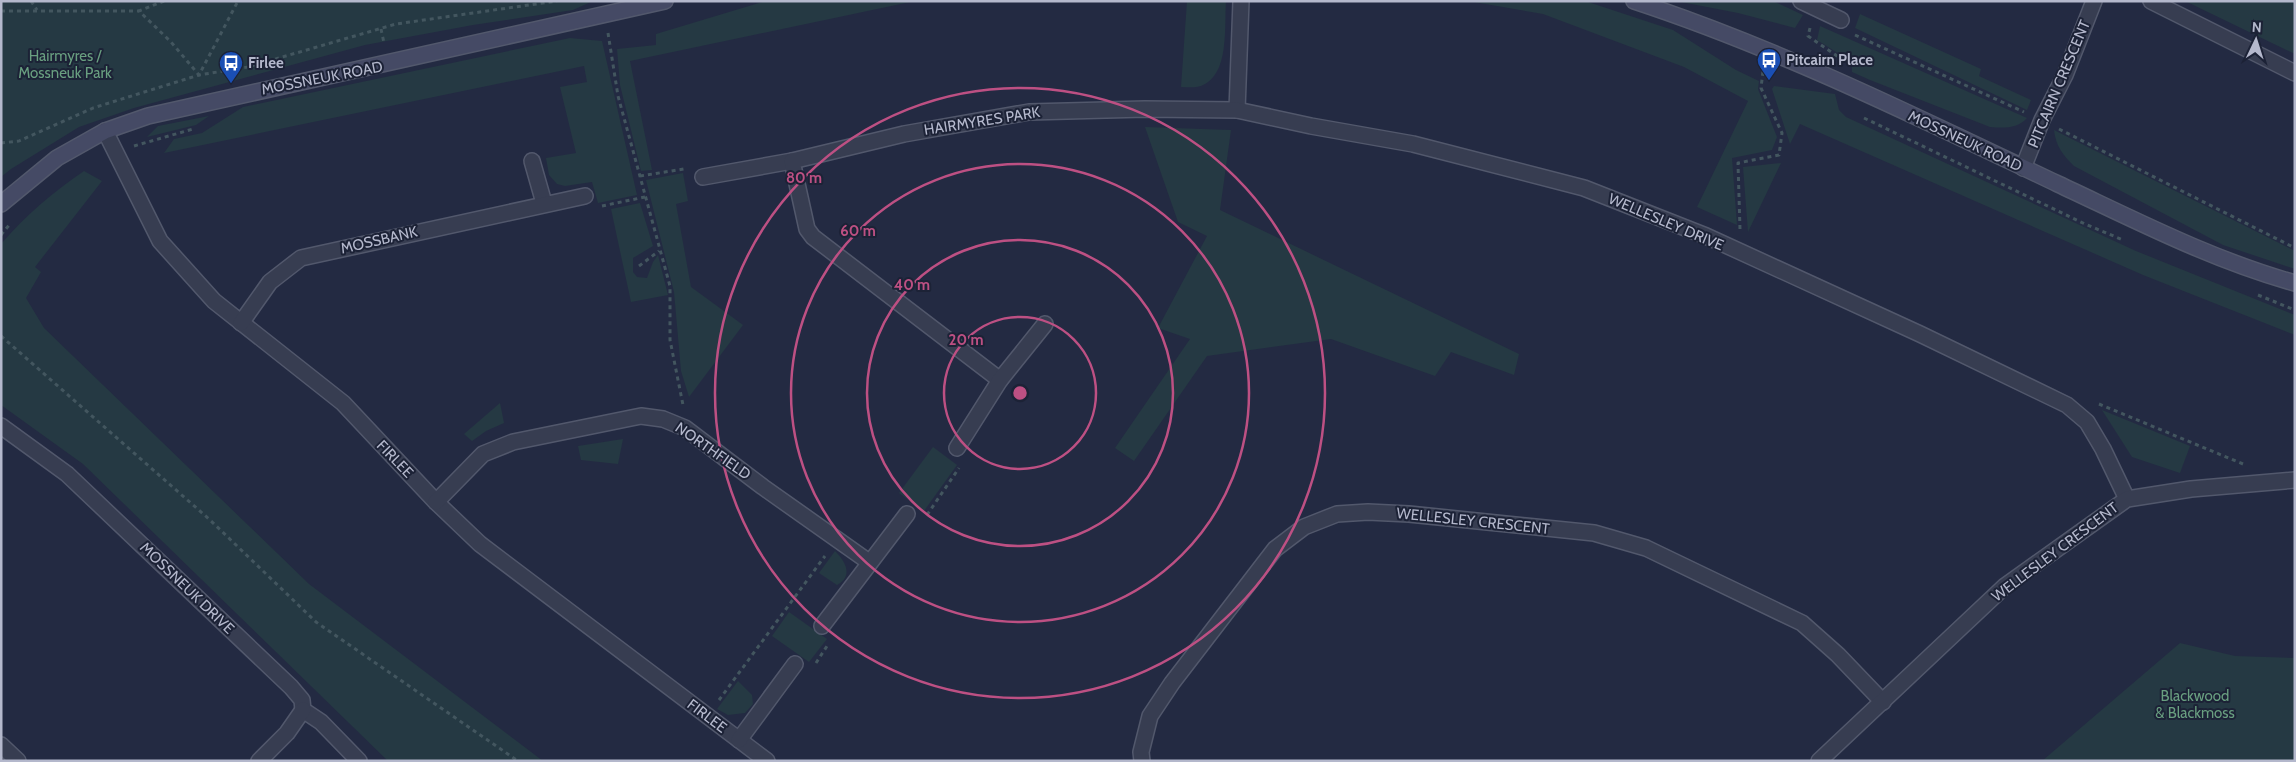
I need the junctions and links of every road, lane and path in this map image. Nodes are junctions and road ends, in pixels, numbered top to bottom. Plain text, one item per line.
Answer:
1 (31, 1) edge
2 (164, 1) edge
3 (238, 1) edge
4 (557, 1) edge
5 (665, 1) edge
6 (1241, 1) edge
7 (1634, 1) edge
8 (1801, 1) edge
9 (2094, 1) edge
10 (2151, 1) edge
11 (37, 10) junction
12 (1, 11) edge
13 (139, 11) junction
14 (605, 15) junction
15 (1841, 20) dead end
16 (1766, 50) junction
17 (2295, 73) edge
18 (199, 75) junction
19 (1236, 110) junction
20 (104, 131) junction
21 (1, 144) edge
22 (532, 161) dead end
23 (792, 162) junction
24 (2024, 168) junction
25 (640, 176) junction
26 (703, 177) joint
27 (585, 196) joint
28 (645, 197) junction
29 (544, 203) junction
30 (1, 204) edge
31 (659, 250) junction
32 (1741, 254) junction
33 (639, 266) dead end
34 (2295, 283) edge
35 (241, 323) junction
36 (1045, 324) dead end
37 (1, 336) edge
38 (1000, 380) junction
39 (2067, 405) junction
40 (1, 426) edge
41 (685, 428) junction
42 (957, 448) joint
43 (2295, 480) edge
44 (2263, 483) junction
45 (2127, 499) junction
46 (436, 502) junction
47 (906, 514) joint
48 (837, 540) junction
49 (869, 562) junction
50 (822, 626) joint
51 (795, 664) joint
52 (1883, 702) junction
53 (303, 710) junction
54 (707, 717) junction
55 (739, 740) junction
56 (1, 745) edge
57 (18, 761) edge
58 (259, 761) edge
59 (359, 761) edge
60 (518, 761) edge
61 (767, 761) edge
62 (1142, 761) edge
63 (1818, 761) edge

1 - 11 path
2 - 13 path
3 - 18 path
4 - 18 path
5 - 14 street, MOSSNEUK ROAD
6 - 19 street
7 - 16 street, MOSSNEUK ROAD
8 - 15 street
9 - 24 street, PITCAIRN CRESCENT
10 - 17 street
11 - 12 path
11 - 13 path
13 - 18 path
14 - 20 street, MOSSNEUK ROAD
14 - 25 path
16 - 24 street, MOSSNEUK ROAD
16 - 32 path
18 - 21 path
19 - 23 street, HAIRMYRES PARK
19 - 32 street, WELLESLEY DRIVE
20 - 30 street, MOSSNEUK ROAD
20 - 35 street, FIRLEE
22 - 29 street
23 - 26 street, HAIRMYRES PARK
23 - 38 street
24 - 34 street, MOSSNEUK ROAD
25 - 26 path
25 - 28 path
27 - 28 path
27 - 29 street, MOSSBANK
28 - 31 path
29 - 35 street, MOSSBANK
31 - 33 path
31 - 41 path
32 - 39 street, WELLESLEY DRIVE
35 - 46 street, FIRLEE
36 - 38 street
37 - 60 path
38 - 42 street
39 - 44 path
39 - 45 street, WELLESLEY DRIVE
40 - 53 street, MOSSNEUK DRIVE
41 - 46 street, NORTHFIELD
41 - 48 street, NORTHFIELD
42 - 47 path
43 - 44 street, WELLESLEY CRESCENT
44 - 45 street, WELLESLEY CRESCENT
45 - 52 street, WELLESLEY CRESCENT
46 - 54 street, FIRLEE
47 - 49 street
48 - 49 street, NORTHFIELD
48 - 54 path
49 - 50 street
50 - 51 path
51 - 55 street, FIRLEE
52 - 62 street, WELLESLEY CRESCENT
52 - 63 street, WELLESLEY CRESCENT
53 - 58 street
53 - 59 street, MOSSNEUK DRIVE
54 - 55 street, FIRLEE
55 - 61 street, FIRLEE
56 - 57 street

